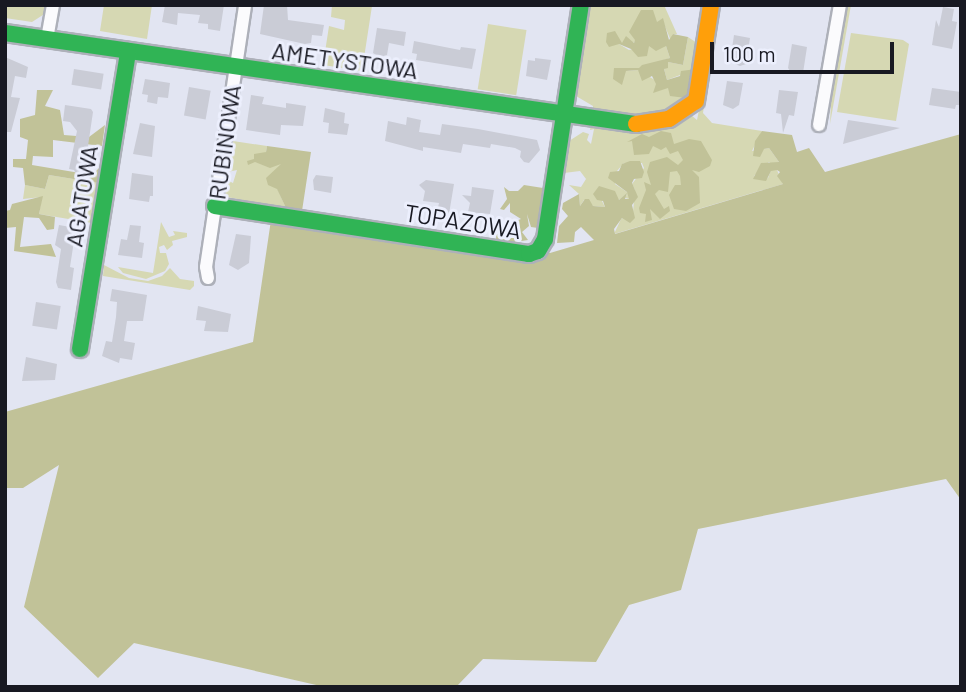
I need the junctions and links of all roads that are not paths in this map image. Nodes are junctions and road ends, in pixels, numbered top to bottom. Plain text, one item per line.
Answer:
1 (53, 5) edge
2 (245, 5) edge
3 (581, 5) edge
4 (711, 5) edge
5 (840, 5) edge
6 (5, 33) edge
7 (47, 39) junction
8 (128, 51) junction
9 (236, 67) junction
10 (564, 116) junction
11 (819, 125) dead end
12 (215, 206) junction
13 (208, 278) dead end
14 (80, 349) dead end

1 - 7 street
2 - 9 street, RUBINOWA
3 - 10 street, TOPAZOWA
4 - 10 street, AMETYSTOWA
5 - 11 street
6 - 7 street, AMETYSTOWA
7 - 8 street, AMETYSTOWA
8 - 9 street, AMETYSTOWA
8 - 14 street, AGATOWA
9 - 10 street, AMETYSTOWA
9 - 12 street, RUBINOWA
10 - 12 street, TOPAZOWA
12 - 13 street, RUBINOWA

